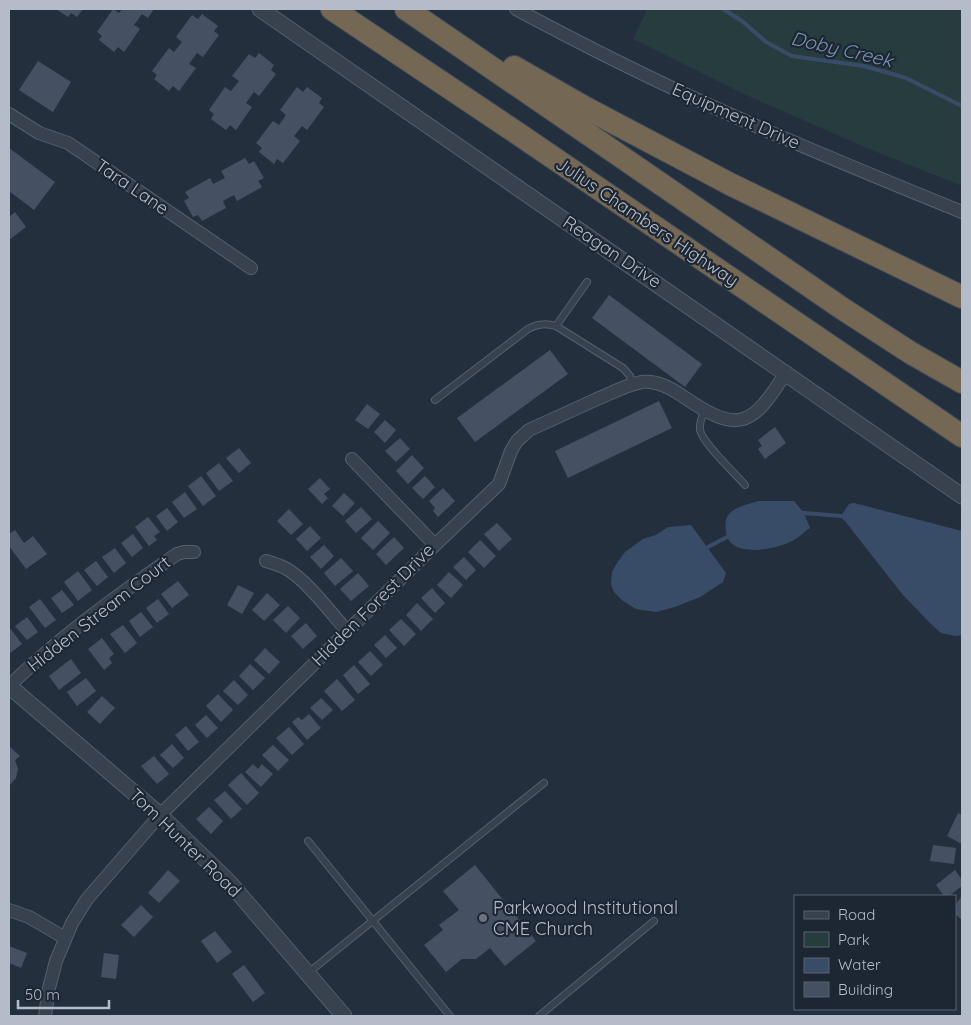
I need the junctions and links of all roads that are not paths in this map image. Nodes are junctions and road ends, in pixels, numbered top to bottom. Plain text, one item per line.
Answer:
1 (260, 9) edge
2 (332, 9) edge
3 (406, 9) edge
4 (414, 9) edge
5 (516, 9) edge
6 (9, 114) edge
7 (962, 212) edge
8 (251, 268) dead end
9 (588, 282) dead end
10 (962, 297) edge
11 (556, 326) junction
12 (786, 372) junction
13 (962, 382) edge
14 (632, 385) junction
15 (435, 400) dead end
16 (704, 411) junction
17 (962, 436) edge
18 (352, 459) dead end
19 (745, 485) dead end
20 (962, 496) edge
21 (435, 544) junction
22 (194, 552) dead end
23 (266, 561) dead end
24 (347, 631) junction
25 (9, 686) edge
26 (544, 782) dead end
27 (160, 816) junction
28 (308, 841) dead end
29 (9, 910) edge
30 (372, 921) junction
31 (654, 921) dead end
32 (65, 938) junction
33 (308, 973) junction
34 (46, 1016) edge
35 (344, 1016) edge
36 (450, 1016) edge
37 (538, 1016) edge

1 - 12 street, Reagan Drive
2 - 17 highway, Julius Chambers Highway
3 - 13 highway
4 - 10 highway
5 - 7 street, Equipment Drive
6 - 8 street, Tara Lane
9 - 11 lane
11 - 14 lane
11 - 15 lane
12 - 16 street, Hidden Forest Drive
12 - 20 street, Reagan Drive
14 - 16 street, Hidden Forest Drive
14 - 21 street, Hidden Forest Drive
16 - 19 lane
18 - 21 street
21 - 24 street, Hidden Forest Drive
22 - 25 street, Hidden Stream Court
23 - 24 street
24 - 27 street, Hidden Forest Drive
25 - 27 street, Tom Hunter Road
26 - 30 lane
27 - 32 street, Hidden Forest Drive
27 - 33 street, Tom Hunter Road
28 - 30 lane
29 - 32 street
30 - 33 lane
30 - 36 lane
31 - 37 lane
32 - 34 street, Hidden Forest Drive
33 - 35 street, Tom Hunter Road

